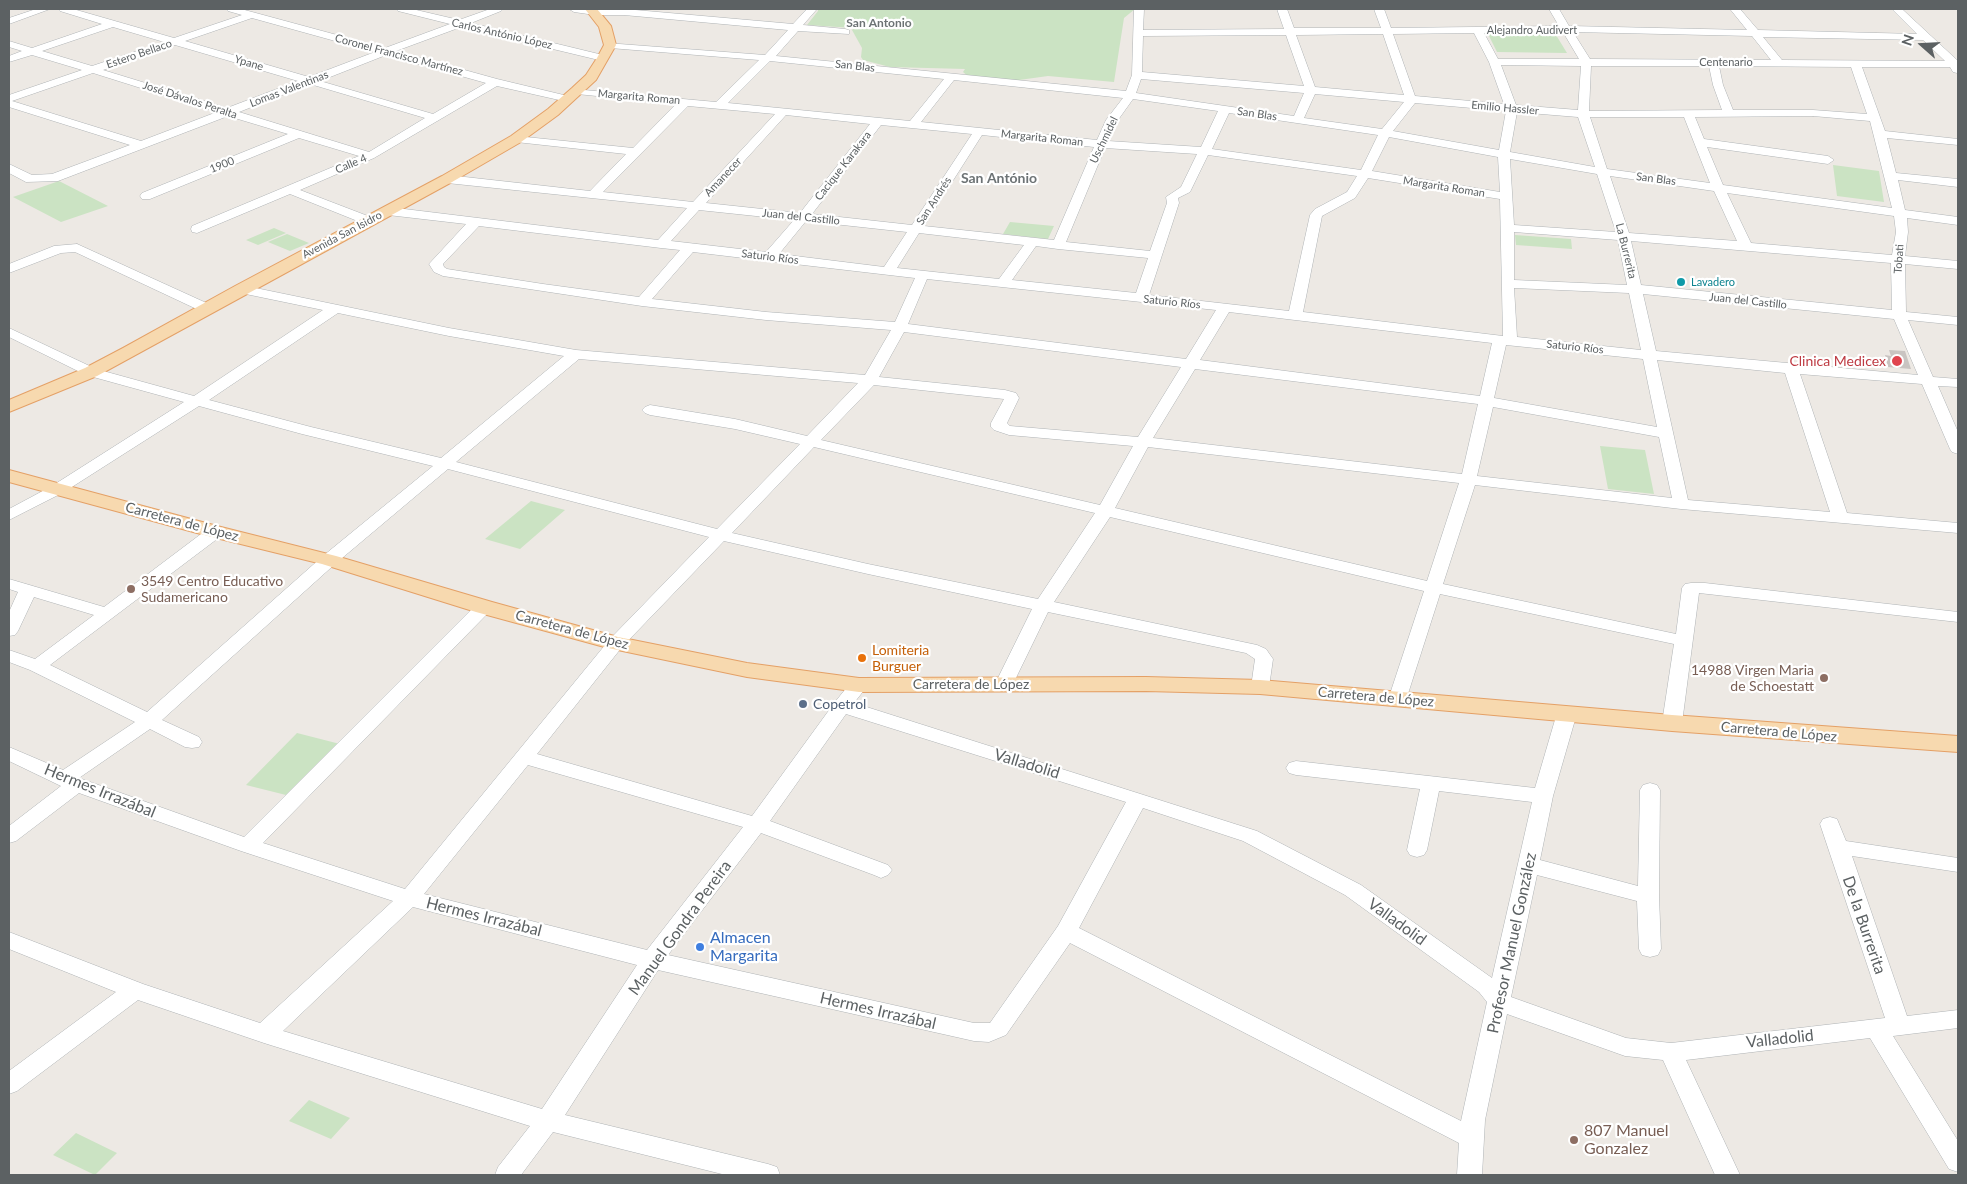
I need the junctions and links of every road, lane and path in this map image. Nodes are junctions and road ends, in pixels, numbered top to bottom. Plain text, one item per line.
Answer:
1 (45, 9) edge
2 (63, 9) edge
3 (231, 9) edge
4 (270, 9) edge
5 (401, 9) edge
6 (498, 9) edge
7 (574, 9) edge
8 (718, 9) edge
9 (812, 9) edge
10 (1139, 9) edge
11 (1282, 9) edge
12 (1379, 9) edge
13 (1554, 9) edge
14 (1735, 9) edge
15 (1898, 9) edge
16 (626, 10) edge
17 (593, 11) edge
18 (253, 14) junction
19 (706, 19) junction
20 (9, 21) edge
21 (114, 23) junction
22 (460, 24) junction
23 (796, 27) junction
24 (1387, 30) junction
25 (1478, 30) junction
26 (1567, 30) junction
27 (1290, 31) junction
28 (845, 32) dead end
29 (1138, 33) junction
30 (1755, 33) junction
31 (1925, 37) junction
32 (176, 41) junction
33 (9, 44) edge
34 (33, 51) junction
35 (606, 51) junction
36 (386, 52) junction
37 (768, 58) junction
38 (9, 59) edge
39 (1494, 62) junction
40 (1586, 62) junction
41 (1713, 62) junction
42 (1778, 62) junction
43 (1855, 63) junction
44 (1957, 67) edge
45 (94, 69) junction
46 (1136, 75) junction
47 (952, 76) junction
48 (311, 81) junction
49 (495, 82) junction
50 (1311, 90) junction
51 (572, 95) junction
52 (1130, 95) junction
53 (9, 99) edge
54 (1411, 100) junction
55 (686, 101) junction
56 (9, 104) edge
57 (719, 104) junction
58 (1512, 109) junction
59 (1225, 110) junction
60 (784, 111) junction
61 (229, 112) junction
62 (1729, 113) junction
63 (1583, 114) junction
64 (1688, 114) junction
65 (436, 118) junction
66 (1875, 118) junction
67 (1298, 119) junction
68 (878, 121) junction
69 (914, 124) junction
70 (979, 132) junction
71 (1385, 133) junction
72 (298, 134) junction
73 (1880, 134) junction
74 (516, 139) junction
75 (1700, 142) junction
76 (1958, 142) edge
77 (1101, 144) junction
78 (142, 145) junction
79 (1204, 151) junction
80 (636, 152) junction
81 (1504, 154) junction
82 (370, 156) junction
83 (1828, 160) dead end
84 (9, 169) edge
85 (1604, 172) junction
86 (1365, 174) junction
87 (1892, 176) junction
88 (447, 179) junction
89 (1958, 183) edge
90 (1718, 187) junction
91 (290, 190) junction
92 (593, 195) junction
93 (146, 196) dead end
94 (1505, 196) junction
95 (696, 206) junction
96 (388, 211) junction
97 (1900, 214) junction
98 (803, 217) junction
99 (369, 221) junction
100 (474, 222) junction
101 (1958, 222) edge
102 (1508, 228) junction
103 (197, 229) dead end
104 (915, 229) junction
105 (1624, 236) junction
106 (1032, 242) junction
107 (661, 244) junction
108 (1058, 245) junction
109 (1746, 246) junction
110 (690, 247) junction
111 (1155, 255) junction
112 (769, 257) junction
113 (1898, 260) junction
114 (1958, 265) edge
115 (9, 269) edge
116 (888, 271) junction
117 (923, 274) junction
118 (1003, 283) junction
119 (1507, 284) junction
120 (241, 289) junction
121 (1636, 289) junction
122 (1141, 298) junction
123 (642, 302) junction
124 (1225, 307) junction
125 (336, 308) junction
126 (208, 309) junction
127 (1295, 316) junction
128 (1900, 317) junction
129 (1958, 321) edge
130 (900, 327) junction
131 (9, 332) edge
132 (1505, 340) junction
133 (576, 354) junction
134 (1648, 355) junction
135 (1190, 363) junction
136 (1791, 369) junction
137 (91, 372) junction
138 (870, 380) junction
139 (1928, 380) junction
140 (1958, 383) edge
141 (198, 400) junction
142 (1486, 401) junction
143 (9, 407) edge
144 (650, 410) dead end
145 (1665, 433) junction
146 (811, 442) junction
147 (1143, 442) junction
148 (1958, 449) edge
149 (446, 464) junction
150 (9, 476) edge
151 (1469, 478) junction
152 (58, 489) junction
153 (1681, 504) junction
154 (1105, 511) junction
155 (9, 516) edge
156 (1840, 518) junction
157 (1958, 528) edge
158 (215, 532) junction
159 (721, 535) junction
160 (329, 560) junction
161 (9, 584) edge
162 (1435, 588) junction
163 (28, 590) junction
164 (1043, 605) junction
165 (484, 607) junction
166 (107, 613) junction
167 (1958, 618) edge
168 (9, 631) edge
169 (1684, 641) junction
170 (616, 643) junction
171 (9, 656) edge
172 (37, 666) junction
173 (1004, 684) junction
174 (859, 685) junction
175 (1260, 687) junction
176 (1397, 700) junction
177 (842, 706) junction
178 (1567, 714) junction
179 (149, 721) junction
180 (1672, 723) junction
181 (192, 742) dead end
182 (1958, 744) edge
183 (9, 753) edge
184 (524, 757) junction
185 (1296, 768) dead end
186 (70, 782) junction
187 (1431, 783) junction
188 (1650, 790) dead end
189 (1543, 796) junction
190 (1138, 799) junction
191 (757, 824) junction
192 (1830, 824) dead end
193 (9, 836) edge
194 (248, 846) junction
195 (1838, 847) junction
196 (1417, 850) dead end
197 (1958, 864) edge
198 (1528, 865) junction
199 (882, 870) dead end
200 (1648, 896) junction
201 (409, 898) junction
202 (1066, 931) junction
203 (9, 940) edge
204 (1650, 949) dead end
205 (652, 960) junction
206 (135, 990) junction
207 (1500, 1002) junction
208 (1958, 1019) edge
209 (1888, 1027) junction
210 (264, 1034) junction
211 (1671, 1052) junction
212 (9, 1084) edge
213 (548, 1121) junction
214 (1472, 1138) junction
215 (1958, 1162) edge
216 (507, 1175) edge
217 (768, 1175) edge
218 (1469, 1175) edge
219 (1727, 1175) edge

1 - 20 street
2 - 21 street, Ypane
3 - 18 street, Coronel Francisco Martínez
4 - 18 street, Estero Bellaco
5 - 22 street, Carlos António López
6 - 22 street, Lomas Valentinas
7 - 17 street
8 - 19 street
9 - 23 street
10 - 29 street, Uschmidel
11 - 27 street
12 - 24 street
13 - 26 street
14 - 30 street
15 - 31 street
16 - 17 street
16 - 19 street
17 - 35 main road
18 - 32 street, Estero Bellaco
18 - 36 street, Coronel Francisco Martínez
19 - 23 street
21 - 32 street, Ypane
21 - 34 street
22 - 35 street, Carlos António López
22 - 36 street, Lomas Valentinas
23 - 28 street
23 - 37 street
24 - 25 street, Alejandro Audivert
24 - 27 street, Alejandro Audivert
24 - 54 street
25 - 26 street, Alejandro Audivert
25 - 39 street
26 - 30 street, Alejandro Audivert
26 - 40 street
27 - 29 street, Alejandro Audivert
27 - 50 street
29 - 46 street, Uschmidel
30 - 31 street, Alejandro Audivert
30 - 42 street
31 - 44 street
32 - 45 street, Estero Bellaco
32 - 48 street, Ypane
33 - 34 street, José Dávalos Peralta
34 - 38 street
34 - 45 street, José Dávalos Peralta
35 - 37 street, San Blas
35 - 51 main road, Avenida San Isidro
36 - 48 street, Lomas Valentinas
36 - 49 street, Coronel Francisco Martínez
37 - 47 street, San Blas
37 - 57 street
39 - 40 street, Centenario
39 - 58 street
40 - 41 street, Centenario
40 - 63 street, La Burrerita
41 - 42 street, Centenario
41 - 62 street
42 - 43 street, Centenario
43 - 44 street, Centenario
43 - 66 street, Tobati
45 - 53 street, Estero Bellaco
45 - 61 street, José Dávalos Peralta
46 - 50 street, Emilio Hassler
46 - 52 street, Uschmidel
47 - 52 street, San Blas
47 - 69 street
48 - 61 street, Lomas Valentinas
48 - 65 street, Ypane
49 - 51 street, Coronel Francisco Martínez
49 - 65 street, Calle 4
50 - 54 street, Emilio Hassler
50 - 67 street
51 - 55 street, Margarita Roman
51 - 74 main road, Avenida San Isidro
52 - 59 street, San Blas
52 - 77 street, Uschmidel
54 - 58 street, Emilio Hassler
54 - 71 street
55 - 57 street, Margarita Roman
55 - 80 street
56 - 78 street
57 - 60 street, Margarita Roman
58 - 63 street, Emilio Hassler
58 - 81 street
59 - 67 street, San Blas
59 - 79 street
60 - 68 street, Margarita Roman
60 - 95 street, Amanecer
61 - 72 street, José Dávalos Peralta
61 - 78 street, Lomas Valentinas
62 - 64 street, Emilio Hassler
62 - 66 street, Emilio Hassler
63 - 64 street, Emilio Hassler
63 - 85 street, La Burrerita
64 - 75 street
65 - 82 street, Calle 4
66 - 73 street, Tobati
67 - 71 street, San Blas
68 - 69 street, Margarita Roman
68 - 98 street, Cacique Karakara
69 - 70 street, Margarita Roman
70 - 77 street, Margarita Roman
70 - 104 street, San Andrés
71 - 81 street, San Blas
71 - 86 street
72 - 82 street, José Dávalos Peralta
72 - 93 street, 1900
73 - 76 street
73 - 87 street, Tobati
74 - 80 street
74 - 88 main road, Avenida San Isidro
75 - 83 street
75 - 90 street
77 - 79 street, Margarita Roman
77 - 108 street, Uschmidel
78 - 84 street, Lomas Valentinas
79 - 86 street, Margarita Roman
79 - 111 street
80 - 92 street
81 - 85 street, San Blas
81 - 94 street
82 - 91 street, Calle 4
85 - 90 street, San Blas
85 - 105 street, La Burrerita
86 - 94 street, Margarita Roman
86 - 127 street
87 - 89 street
87 - 97 street, Tobati
88 - 92 street, Juan del Castillo
88 - 96 main road, Avenida San Isidro
90 - 97 street, San Blas
90 - 109 street
91 - 99 street
91 - 103 street, Calle 4
92 - 95 street, Juan del Castillo
94 - 102 street
95 - 98 street, Juan del Castillo
95 - 107 street, Amanecer
96 - 99 main road, Avenida San Isidro
96 - 100 street, Saturio Ríos
97 - 101 street, San Blas
97 - 113 street, Tobati
98 - 104 street, Juan del Castillo
98 - 112 street, Cacique Karakara
99 - 120 main road, Avenida San Isidro
100 - 107 street, Saturio Ríos
100 - 123 street
102 - 105 street
102 - 119 street
104 - 106 street, Juan del Castillo
104 - 116 street, San Andrés
105 - 109 street
105 - 121 street, La Burrerita
106 - 108 street, Juan del Castillo
106 - 118 street
107 - 110 street, Saturio Ríos
108 - 111 street, Juan del Castillo
109 - 113 street
110 - 112 street, Saturio Ríos
110 - 123 street
111 - 122 street
112 - 116 street, Saturio Ríos
113 - 114 street
113 - 128 street, Tobati
115 - 126 street
116 - 117 street, Saturio Ríos
117 - 118 street, Saturio Ríos
117 - 130 street
118 - 122 street, Saturio Ríos
119 - 121 street, Juan del Castillo
119 - 132 street
120 - 125 street
120 - 126 main road, Avenida San Isidro
121 - 128 street, Juan del Castillo
121 - 134 street, La Burrerita
122 - 124 street, Saturio Ríos
123 - 130 street
124 - 127 street, Saturio Ríos
124 - 135 street
125 - 133 street
125 - 141 street
126 - 137 main road, Avenida San Isidro
127 - 132 street, Saturio Ríos
128 - 129 street, Juan del Castillo
128 - 139 street, Tobati
130 - 135 street
130 - 138 street
131 - 137 street
132 - 134 street, Saturio Ríos
132 - 142 street
133 - 138 street
133 - 149 street
134 - 136 street, Saturio Ríos
134 - 145 street, La Burrerita
135 - 142 street
135 - 147 street
136 - 139 street, Saturio Ríos
136 - 156 street
137 - 141 street
137 - 143 main road, Avenida San Isidro
138 - 146 street
138 - 147 street
139 - 140 street, Saturio Ríos
139 - 148 street, Tobati
141 - 149 street
141 - 152 street
142 - 145 street
142 - 151 street
144 - 146 street
145 - 153 street, La Burrerita
146 - 154 street
146 - 159 street
147 - 151 street
147 - 154 street
149 - 159 street
149 - 160 street
150 - 152 main road, Carretera de López
151 - 153 street
151 - 162 street
152 - 155 street
152 - 158 main road, Carretera de López
153 - 156 street
154 - 162 street
154 - 164 street
156 - 157 street
158 - 160 main road, Carretera de López
158 - 166 street
159 - 164 street
159 - 170 street
160 - 165 main road, Carretera de López
160 - 179 street
161 - 163 street
162 - 169 street
162 - 176 street
163 - 166 street
163 - 168 street
164 - 173 street
164 - 175 street
165 - 170 main road, Carretera de López
165 - 194 street
166 - 172 street
167 - 169 street
169 - 180 street
170 - 174 main road, Carretera de López
170 - 184 street
171 - 172 street
172 - 179 street
173 - 174 main road, Carretera de López
173 - 175 main road, Carretera de López
174 - 177 street, Manuel Gondra Pereira
175 - 176 main road, Carretera de López
176 - 178 main road, Carretera de López
177 - 190 street, Valladolid
177 - 191 street, Manuel Gondra Pereira
178 - 180 main road, Carretera de López
178 - 189 street, Profesor Manuel González
179 - 181 street
179 - 186 street
180 - 182 main road, Carretera de López
183 - 186 street, Hermes Irrazábal
184 - 191 street
184 - 201 street
185 - 187 street
186 - 193 street
186 - 194 street, Hermes Irrazábal
187 - 189 street
187 - 196 street
188 - 200 street
189 - 198 street, Profesor Manuel González
190 - 202 street, Hermes Irrazábal
190 - 207 street, Valladolid
191 - 199 street
191 - 205 street, Manuel Gondra Pereira
192 - 195 street, De la Burrerita
194 - 201 street, Hermes Irrazábal
195 - 197 street
195 - 209 street, De la Burrerita
198 - 200 street
198 - 207 street, Profesor Manuel González
200 - 204 street
201 - 205 street, Hermes Irrazábal
201 - 210 street
202 - 205 street, Hermes Irrazábal
202 - 214 street
203 - 206 street
205 - 213 street, Manuel Gondra Pereira
206 - 210 street
206 - 212 street
207 - 211 street, Valladolid
207 - 214 street, Profesor Manuel González
208 - 209 street, Valladolid
209 - 211 street, Valladolid
209 - 215 street, De la Burrerita
210 - 213 street
211 - 219 street
213 - 216 street, Manuel Gondra Pereira
213 - 217 street
214 - 218 street, Profesor Manuel González

